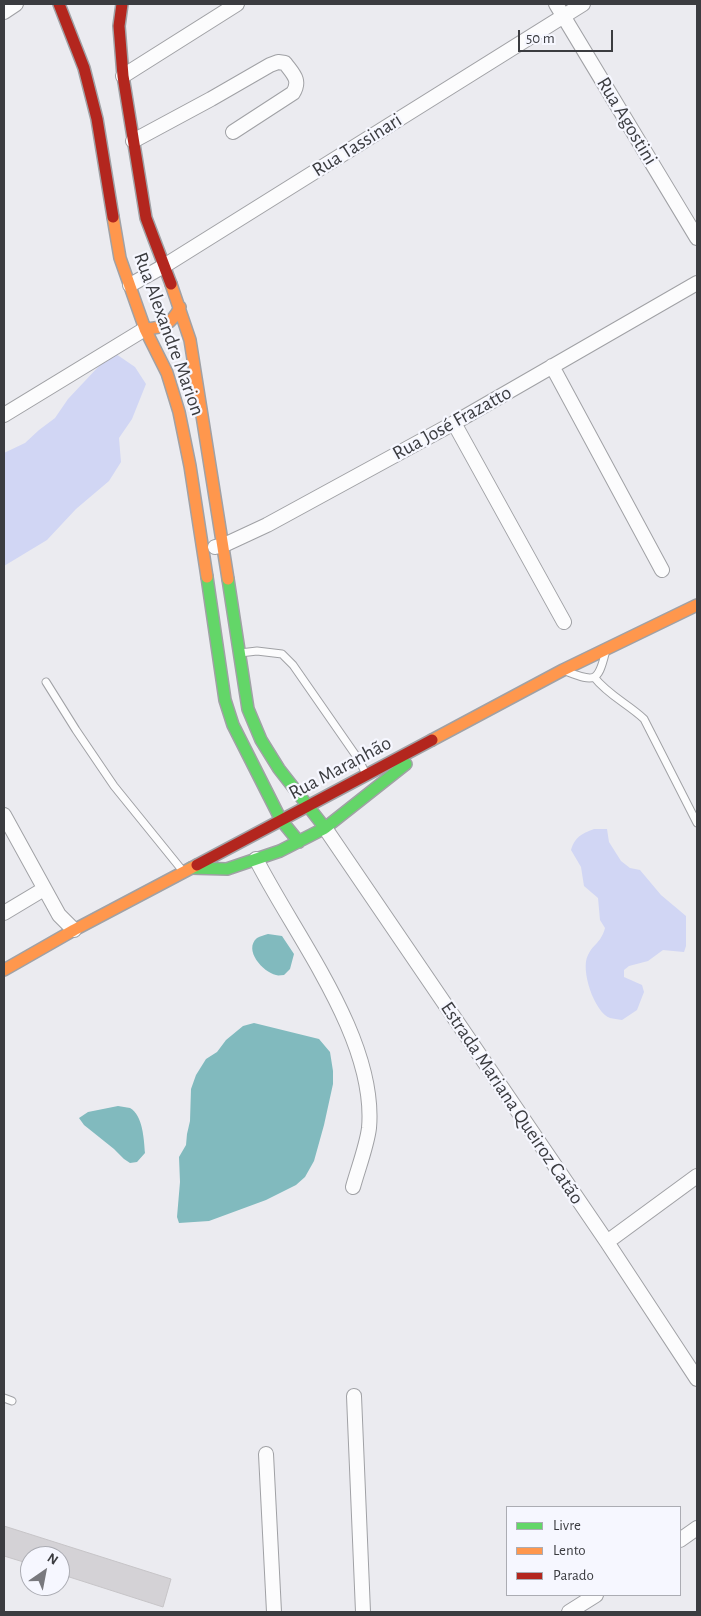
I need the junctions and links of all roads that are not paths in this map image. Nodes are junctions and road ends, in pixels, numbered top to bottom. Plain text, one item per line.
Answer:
1 (16, 4) edge
2 (58, 4) edge
3 (122, 4) edge
4 (237, 4) edge
5 (583, 4) edge
6 (560, 10) edge
7 (4, 12) edge
8 (123, 76) junction
9 (233, 132) dead end
10 (133, 141) junction
11 (697, 238) edge
12 (164, 266) junction
13 (697, 283) edge
14 (130, 285) junction
15 (180, 307) junction
16 (145, 329) junction
17 (552, 366) junction
18 (4, 415) edge
19 (454, 423) junction
20 (224, 544) junction
21 (202, 549) junction
22 (662, 570) dead end
23 (697, 605) edge
24 (564, 622) dead end
25 (606, 648) junction
26 (240, 654) junction
27 (563, 670) junction
28 (594, 677) junction
29 (46, 682) dead end
30 (441, 736) junction
31 (367, 775) junction
32 (307, 806) junction
33 (4, 815) edge
34 (281, 820) junction
35 (697, 823) edge
36 (325, 828) junction
37 (299, 842) junction
38 (256, 859) junction
39 (186, 870) junction
40 (44, 889) junction
41 (4, 913) edge
42 (74, 930) junction
43 (4, 970) edge
44 (697, 1176) edge
45 (354, 1186) dead end
46 (607, 1242) junction
47 (697, 1379) edge
48 (354, 1396) dead end
49 (4, 1398) edge
50 (12, 1400) dead end
51 (266, 1454) dead end
52 (697, 1528) edge
53 (681, 1539) edge
54 (594, 1596) edge
55 (274, 1612) edge
56 (363, 1612) edge
57 (569, 1612) edge

1 - 7 street
2 - 14 street, Rua Alexandre Marion
3 - 8 street, Rua Alexandre Marion
4 - 8 street
5 - 6 street, Rua Tassinari
6 - 11 street, Rua Agostini
6 - 12 street, Rua Tassinari
8 - 10 street, Rua Alexandre Marion
9 - 10 street
10 - 12 street, Rua Alexandre Marion
12 - 14 street, Rua Tassinari
12 - 15 street, Rua Alexandre Marion
13 - 17 street, Rua José Frazatto
14 - 16 street, Rua Alexandre Marion
15 - 16 street
15 - 20 street, Rua Alexandre Marion
16 - 18 street
16 - 21 street, Rua Alexandre Marion
17 - 19 street, Rua José Frazatto
17 - 22 street
19 - 20 street, Rua José Frazatto
19 - 24 street
20 - 21 street, Rua José Frazatto
20 - 26 street, Rua Alexandre Marion
21 - 34 street, Rua Alexandre Marion
23 - 25 street, Rua Maranhão
25 - 27 street, Rua Maranhão
25 - 28 lane
26 - 31 lane
26 - 32 street, Rua Alexandre Marion
27 - 28 lane
27 - 30 street, Rua Maranhão
28 - 35 lane
29 - 39 lane
30 - 31 street, Rua Maranhão
30 - 36 street
31 - 32 street, Rua Maranhão
32 - 34 street, Rua Maranhão
32 - 36 street, Rua Alexandre Marion
33 - 40 street
34 - 37 street, Rua Alexandre Marion
34 - 39 street, Rua Maranhão
36 - 37 street
36 - 46 street, Estrada Mariana Queiroz Catão
37 - 38 street
38 - 39 street
38 - 45 street
39 - 42 street, Rua Maranhão
40 - 41 street
40 - 42 street
42 - 43 street, Rua Maranhão
44 - 46 street
46 - 47 street, Estrada Mariana Queiroz Catão
48 - 56 street
49 - 50 lane
51 - 55 street
52 - 53 street
54 - 57 street

